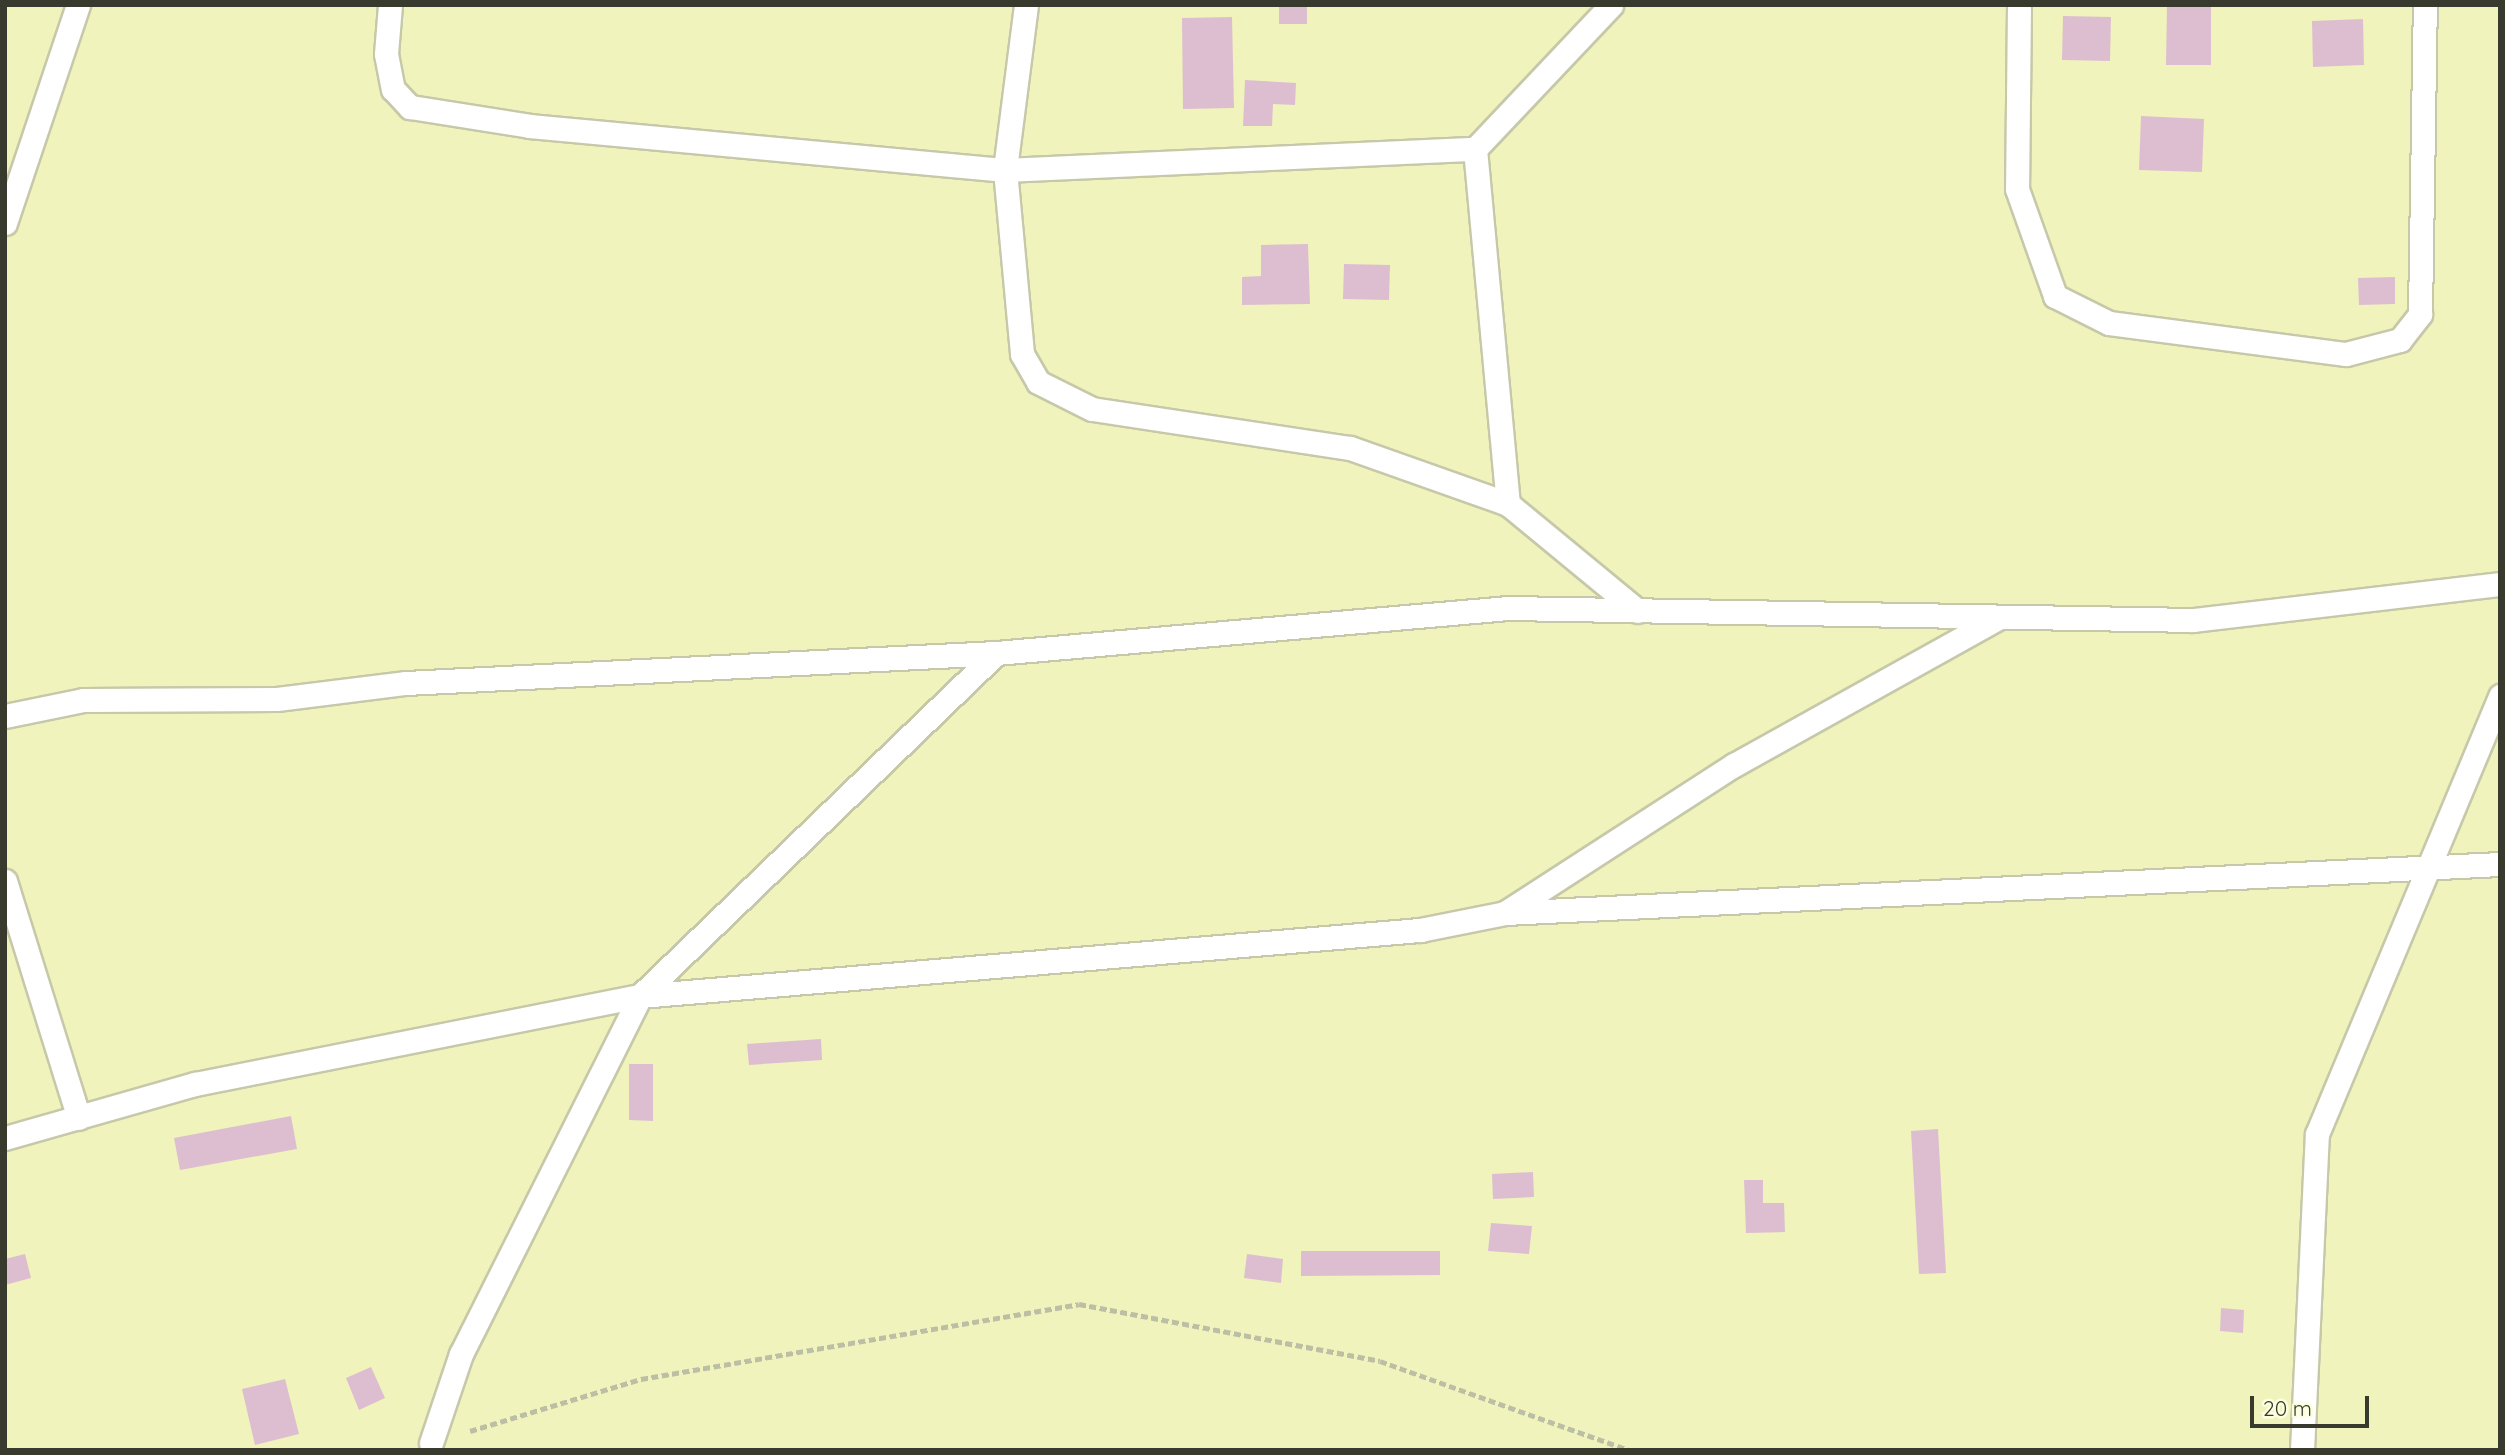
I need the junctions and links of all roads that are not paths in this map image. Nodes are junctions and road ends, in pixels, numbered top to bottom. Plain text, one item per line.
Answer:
1 (78, 5) edge
2 (390, 5) edge
3 (1026, 5) edge
4 (1611, 5) edge
5 (2019, 5) edge
6 (2425, 5) edge
7 (1475, 149) junction
8 (1005, 170) junction
9 (5, 223) edge
10 (1507, 504) junction
11 (2500, 584) edge
12 (1638, 611) junction
13 (1998, 618) junction
14 (996, 653) junction
15 (2500, 696) edge
16 (5, 716) edge
17 (2500, 864) edge
18 (2429, 869) junction
19 (5, 881) edge
20 (1505, 913) junction
21 (640, 996) junction
22 (79, 1118) junction
23 (5, 1139) edge
24 (432, 1443) road end
25 (2302, 1450) edge

1 - 9 lane
2 - 8 lane
3 - 8 lane
4 - 7 lane
5 - 6 lane
7 - 8 lane
7 - 10 lane
8 - 10 lane
10 - 12 lane
11 - 13 lane
12 - 13 lane
12 - 14 lane
13 - 20 lane
14 - 16 lane
14 - 21 lane
15 - 18 lane
17 - 18 lane
18 - 20 lane
18 - 25 lane
19 - 22 lane
20 - 21 lane
21 - 22 lane
21 - 24 lane
22 - 23 lane

